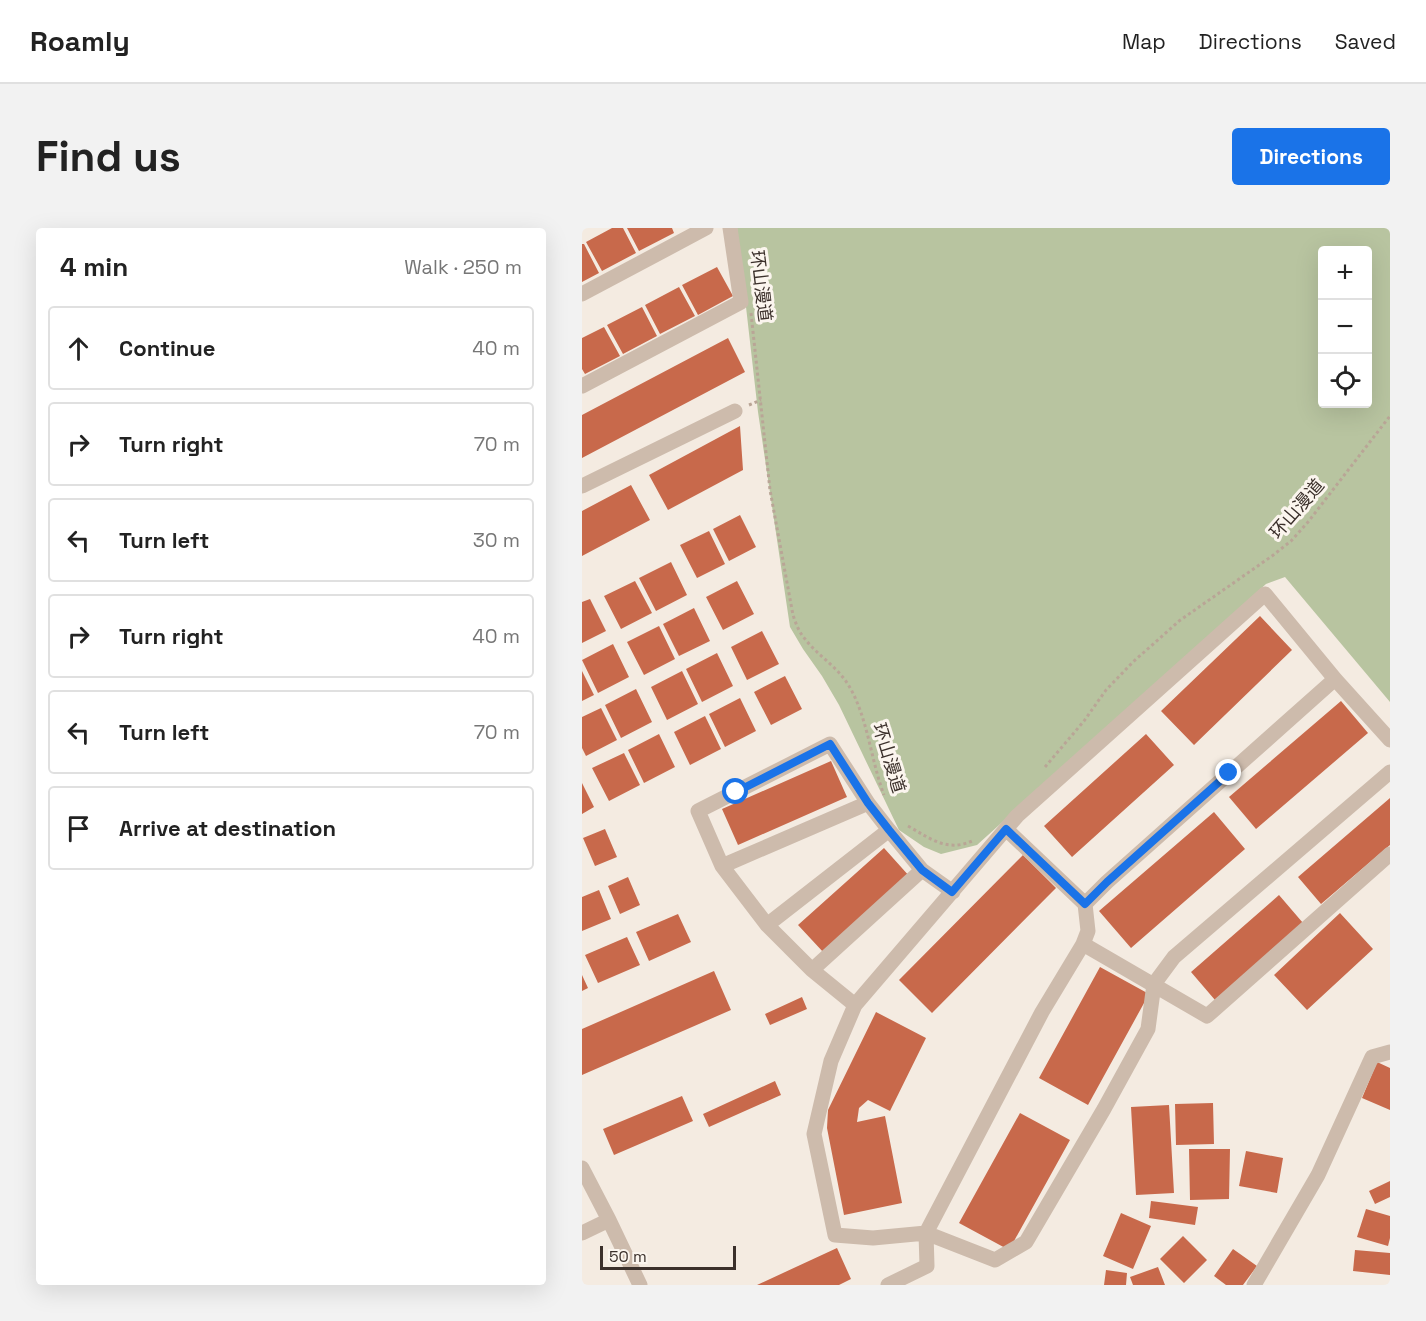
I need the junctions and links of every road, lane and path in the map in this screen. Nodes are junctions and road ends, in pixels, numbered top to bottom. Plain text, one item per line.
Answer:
1 (706, 228) edge
2 (730, 228) edge
3 (582, 294) edge
4 (750, 304) dead end
5 (582, 386) edge
6 (735, 411) dead end
7 (1390, 416) edge
8 (582, 486) edge
9 (1335, 679) junction
10 (1390, 740) edge
11 (1390, 772) edge
12 (1040, 773) dead end
13 (885, 798) dead end
14 (868, 803) junction
15 (895, 826) junction
16 (1006, 829) junction
17 (974, 840) dead end
18 (1390, 854) edge
19 (722, 866) junction
20 (922, 870) junction
21 (952, 892) junction
22 (1085, 904) junction
23 (767, 925) junction
24 (1083, 944) junction
25 (812, 970) junction
26 (1154, 984) junction
27 (855, 1005) junction
28 (1390, 1052) edge
29 (582, 1168) edge
30 (609, 1220) junction
31 (582, 1233) edge
32 (926, 1233) junction
33 (640, 1285) edge
34 (888, 1285) edge
35 (1254, 1285) edge

1 - 3 street
2 - 5 street
4 - 13 path, 环山漫道
6 - 8 street
7 - 12 path, 环山漫道
9 - 10 street
9 - 16 street
9 - 22 street
11 - 26 street
14 - 15 street
14 - 19 street
14 - 19 street
15 - 17 path
15 - 20 street
15 - 23 street
16 - 21 street
16 - 22 street
18 - 26 street
19 - 23 street
20 - 21 street
20 - 25 street
21 - 27 street
22 - 24 street
23 - 25 street
24 - 26 street
24 - 32 street
25 - 27 street
26 - 32 street
27 - 32 street
28 - 35 street
29 - 30 street
30 - 31 street
30 - 33 street
32 - 34 street

